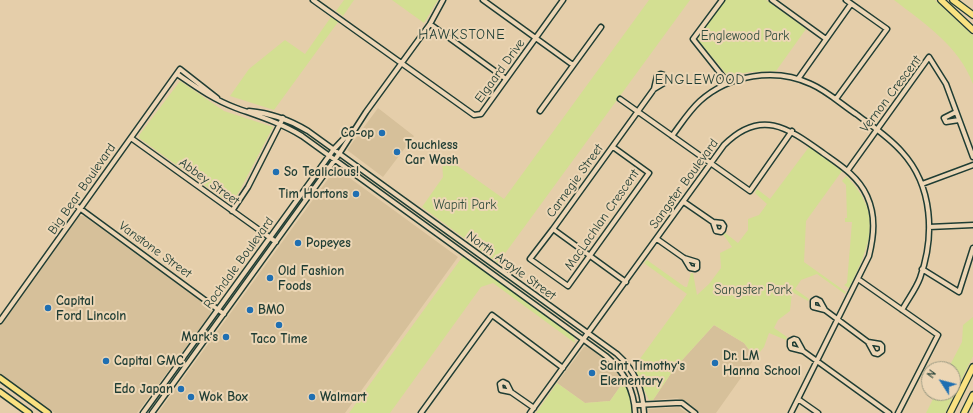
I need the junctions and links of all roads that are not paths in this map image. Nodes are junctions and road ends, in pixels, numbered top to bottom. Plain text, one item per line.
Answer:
1 (313, 0) edge
2 (444, 0) edge
3 (483, 0) edge
4 (563, 0) edge
5 (722, 0) edge
6 (772, 0) edge
7 (846, 0) edge
8 (941, 0) edge
9 (953, 0) edge
10 (852, 4) junction
11 (973, 15) edge
12 (430, 24) junction
13 (601, 27) dead end
14 (973, 30) edge
15 (535, 38) junction
16 (826, 39) junction
17 (401, 64) junction
18 (573, 65) junction
19 (177, 74) junction
20 (506, 79) junction
21 (798, 79) junction
22 (728, 83) junction
23 (654, 89) dead end
24 (620, 98) dead end
25 (218, 99) junction
26 (836, 99) junction
27 (245, 111) junction
28 (540, 111) dead end
29 (638, 111) junction
30 (956, 112) junction
31 (283, 118) junction
32 (959, 120) junction
33 (280, 124) junction
34 (354, 128) junction
35 (877, 130) junction
36 (792, 131) junction
37 (672, 136) junction
38 (131, 138) junction
39 (613, 147) junction
40 (334, 149) junction
41 (340, 154) junction
42 (330, 156) junction
43 (973, 157) edge
44 (335, 160) junction
45 (711, 164) junction
46 (973, 165) edge
47 (848, 170) junction
48 (922, 184) junction
49 (684, 202) junction
50 (74, 204) dead end
51 (81, 208) junction
52 (232, 211) junction
53 (712, 222) dead end
54 (973, 225) edge
55 (929, 227) junction
56 (553, 229) junction
57 (270, 238) junction
58 (657, 239) junction
59 (276, 242) junction
60 (973, 248) edge
61 (590, 255) junction
62 (684, 258) dead end
63 (922, 269) junction
64 (858, 279) junction
65 (626, 282) junction
66 (218, 310) junction
67 (825, 310) dead end
68 (902, 310) junction
69 (224, 314) junction
70 (838, 320) junction
71 (0, 321) edge
72 (588, 334) junction
73 (584, 341) junction
74 (868, 342) dead end
75 (803, 351) dead end
76 (818, 360) junction
77 (973, 367) edge
78 (563, 368) junction
79 (0, 378) edge
80 (0, 392) edge
81 (512, 392) dead end
82 (973, 395) edge
83 (798, 399) junction
84 (644, 405) junction
85 (635, 406) junction
86 (534, 408) junction
87 (28, 413) edge
88 (48, 413) edge
89 (143, 413) edge
90 (152, 413) edge
91 (421, 413) edge
92 (530, 413) edge
93 (635, 413) edge
94 (644, 413) edge
95 (695, 413) edge
96 (791, 413) edge
97 (818, 413) edge
98 (889, 413) edge
99 (898, 413) edge
100 (950, 413) edge
101 (964, 413) edge

1 - 17 street, Elgaard Drive
2 - 12 street, Rochdale Boulevard
3 - 15 street
4 - 15 street, Elgaard Drive
5 - 22 street
6 - 16 street
7 - 10 street
8 - 14 highway
9 - 11 highway
10 - 16 street
10 - 26 street
12 - 17 street, Rochdale Boulevard
12 - 20 street
13 - 18 street
15 - 18 street
15 - 20 street, Elgaard Drive
16 - 21 street
17 - 20 street, Elgaard Drive
17 - 34 street, Rochdale Boulevard
18 - 28 street
19 - 25 street, North Argyle Street
19 - 25 street, Big Bear Boulevard
19 - 38 street, Big Bear Boulevard
21 - 22 street
21 - 26 street
22 - 37 street
23 - 29 street, Carnegie Street
24 - 29 street
25 - 27 street, North Argyle Street
26 - 35 street
27 - 31 street, North Argyle Street
27 - 33 street, North Argyle Street
29 - 37 street
29 - 39 street, Carnegie Street
30 - 32 street, Vernon Crescent
30 - 32 street
30 - 35 street, Vernon Crescent
31 - 33 street
31 - 40 street, North Argyle Street
32 - 43 street, Vernon Crescent
33 - 42 street, North Argyle Street
33 - 52 street
34 - 40 street, Rochdale Boulevard
34 - 41 street, Rochdale Boulevard
35 - 47 street, Vernon Crescent
35 - 48 street
36 - 45 street, Sangster Boulevard
36 - 45 street
36 - 47 street, Sangster Boulevard
37 - 45 street
38 - 51 street, Big Bear Boulevard
38 - 52 street, Abbey Street
39 - 56 street, Carnegie Street
39 - 61 street, MacLachlan Crescent
40 - 41 street, North Argyle Street
40 - 42 street, Rochdale Boulevard
41 - 44 street, Rochdale Boulevard
41 - 72 street, North Argyle Street
42 - 44 street, North Argyle Street
42 - 57 street, Rochdale Boulevard
44 - 59 street, Rochdale Boulevard
44 - 73 street, North Argyle Street
45 - 49 street, Sangster Boulevard
46 - 48 street
47 - 64 street, Sangster Boulevard
48 - 55 street
49 - 53 street
49 - 58 street, Sangster Boulevard
50 - 51 street, Vanstone Street
51 - 66 street, Vanstone Street
51 - 71 street, Big Bear Boulevard
52 - 57 street, Abbey Street
54 - 55 street
55 - 63 street
56 - 61 street, Carnegie Street
56 - 61 street, MacLachlan Crescent
57 - 59 street, Abbey Street
57 - 66 street, Rochdale Boulevard
58 - 62 street
58 - 65 street, Sangster Boulevard
59 - 69 street, Rochdale Boulevard
60 - 63 street
61 - 65 street, Carnegie Street
63 - 68 street
64 - 68 street
64 - 70 street, Sangster Boulevard
65 - 72 street, Sangster Boulevard
66 - 69 street, Vanstone Street
66 - 89 street, Rochdale Boulevard
67 - 70 street
68 - 99 street
69 - 90 street, Rochdale Boulevard
70 - 74 street
70 - 76 street, Sangster Boulevard
72 - 73 street, Sangster Boulevard
72 - 84 street, North Argyle Street
73 - 78 street, Sangster Boulevard
73 - 85 street, North Argyle Street
75 - 76 street
76 - 83 street, Sangster Boulevard
76 - 98 street
77 - 100 highway
78 - 86 street, Sangster Boulevard
78 - 91 street
79 - 88 main road
80 - 87 main road
81 - 86 street
82 - 101 highway
83 - 96 street, Sangster Boulevard
83 - 97 street
84 - 85 street
84 - 94 street, North Argyle Street
84 - 95 street
85 - 93 street, North Argyle Street
86 - 92 street, Sangster Boulevard

